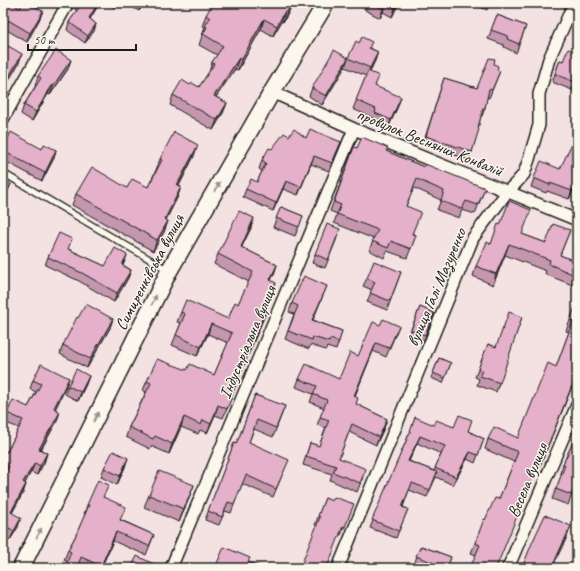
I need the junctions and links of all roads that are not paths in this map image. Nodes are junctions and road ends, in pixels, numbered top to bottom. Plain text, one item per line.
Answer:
1 (68, 3) edge
2 (326, 3) edge
3 (574, 3) edge
4 (272, 92) junction
5 (3, 119) edge
6 (354, 129) junction
7 (3, 173) edge
8 (507, 192) junction
9 (577, 220) edge
10 (169, 271) junction
11 (577, 405) edge
12 (21, 568) edge
13 (171, 568) edge
14 (338, 568) edge
15 (508, 568) edge

1 - 5 street
2 - 4 main road, Симиренківська вулиця
3 - 8 street, вулиця Галі Мазуренко
4 - 6 street, провулок Весняних Конвалій
10 -> 4 main road, Симиренківська вулиця
6 - 8 street, провулок Весняних Конвалій
6 - 13 street, Індустріальна вулиця
7 - 10 lane
8 - 9 street, провулок Весняних Конвалій
8 - 14 street, вулиця Галі Мазуренко
12 -> 10 main road, Симиренківська вулиця
11 - 15 street, Весела вулиця

